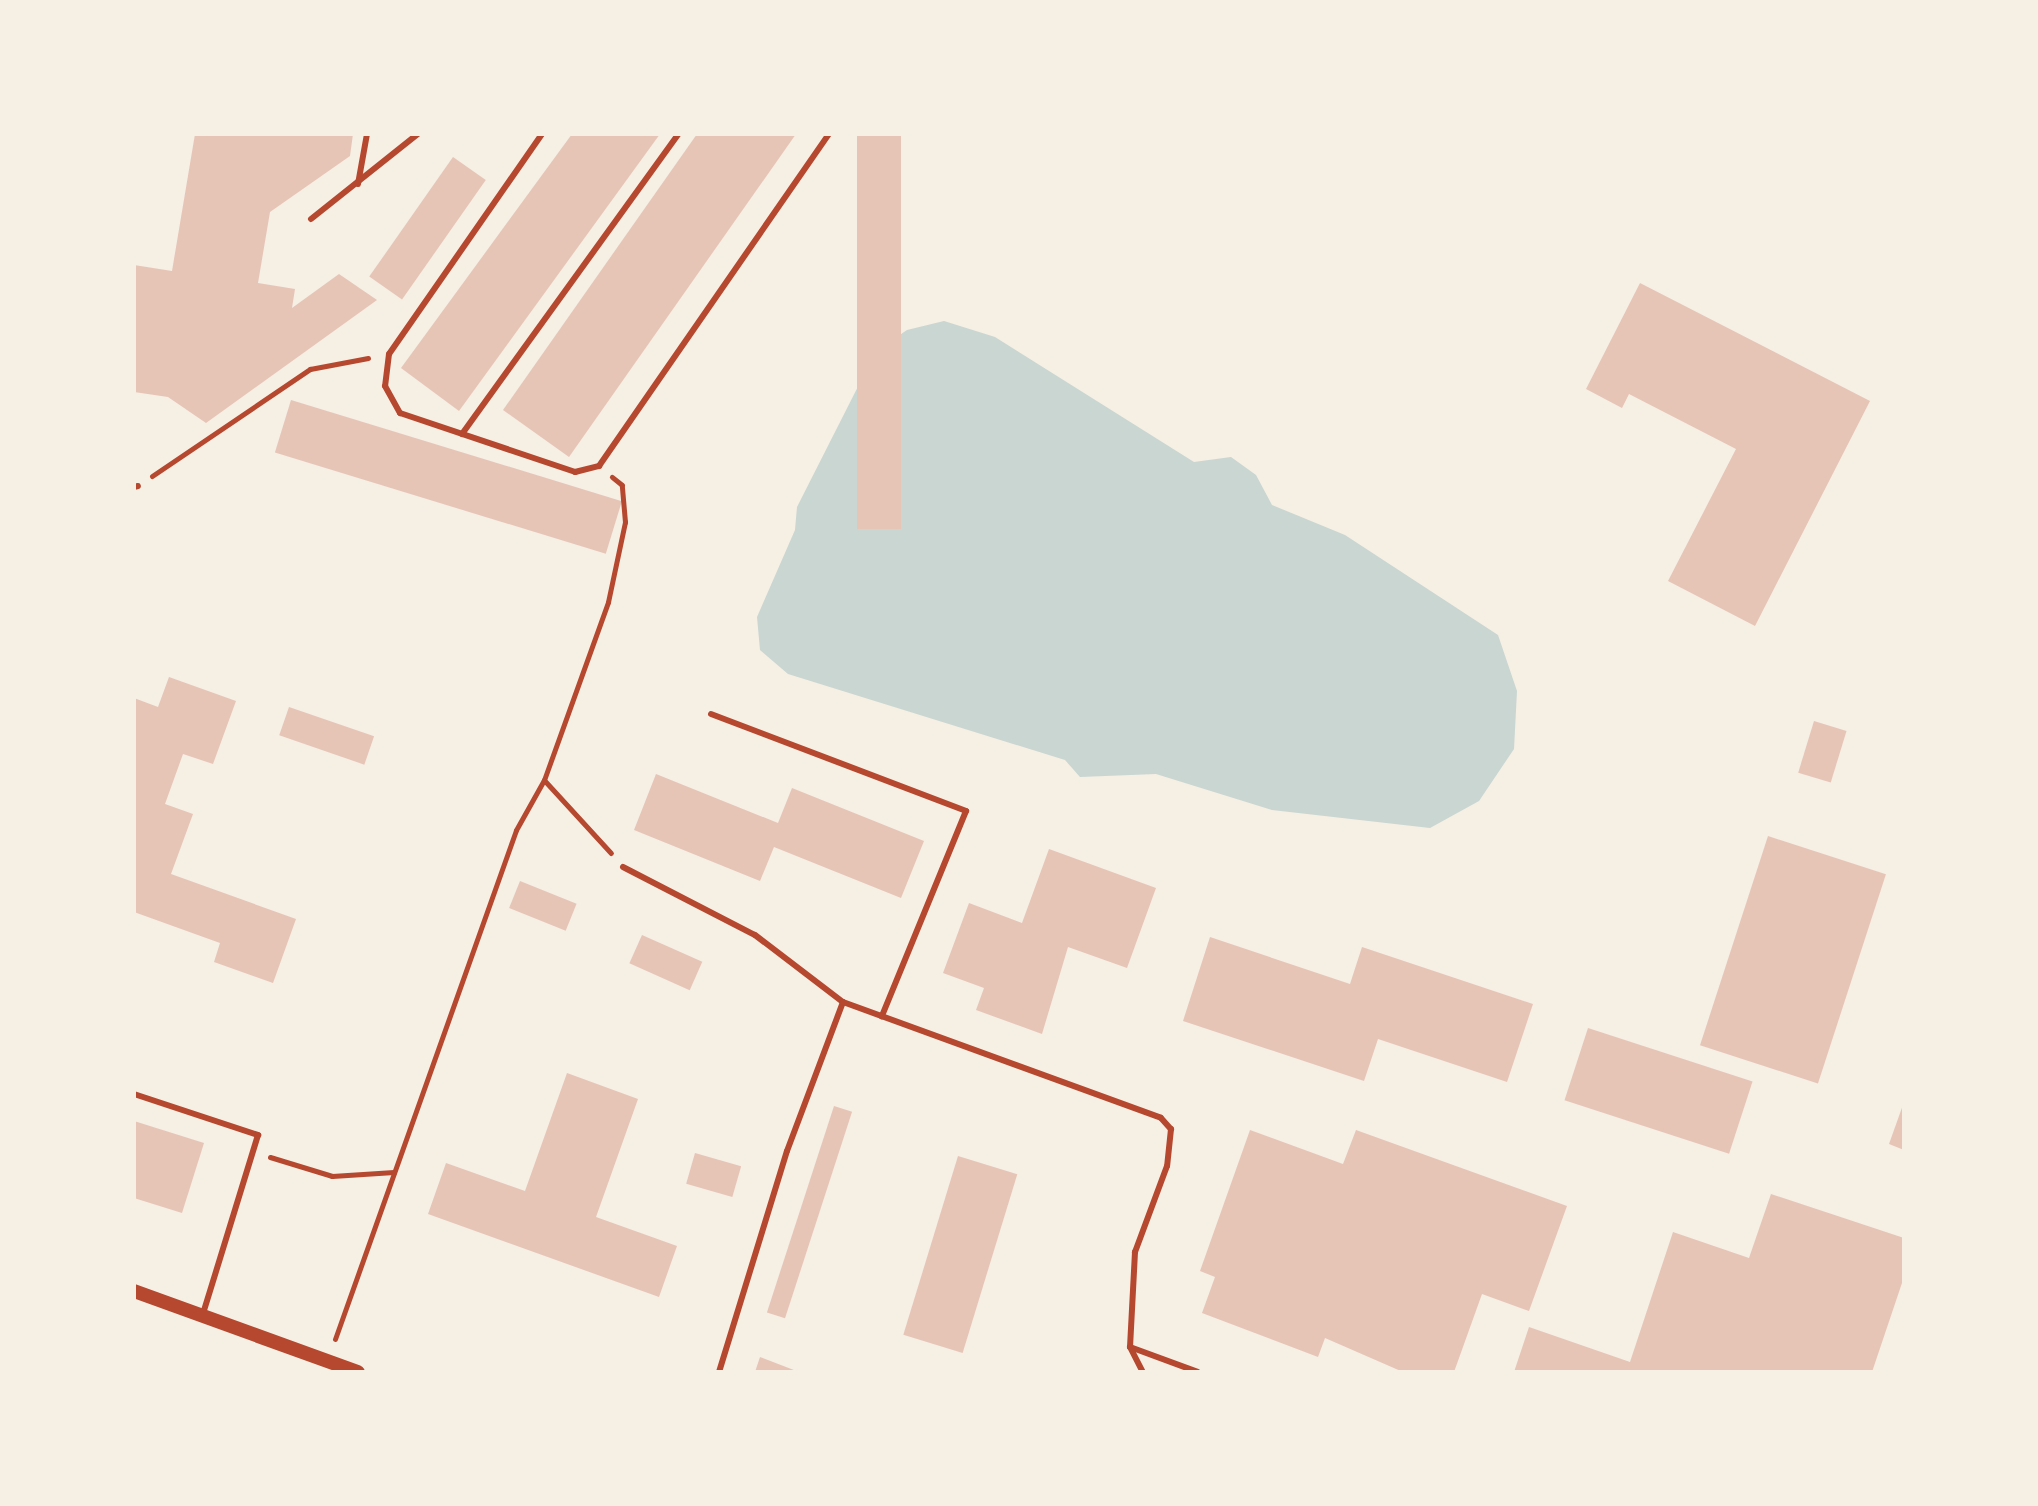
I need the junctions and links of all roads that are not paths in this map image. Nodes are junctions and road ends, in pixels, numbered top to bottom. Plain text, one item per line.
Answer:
1 (367, 134) edge
2 (418, 134) edge
3 (542, 134) edge
4 (678, 134) edge
5 (829, 134) edge
6 (358, 184) junction
7 (311, 219) dead end
8 (462, 434) junction
9 (711, 714) dead end
10 (623, 867) road end
11 (843, 1002) junction
12 (882, 1016) junction
13 (134, 1094) edge
14 (134, 1291) edge
15 (203, 1314) junction
16 (1130, 1347) junction
17 (358, 1372) edge
18 (719, 1372) edge
19 (1143, 1372) edge
20 (1198, 1372) edge

1 - 6 lane
2 - 6 lane
3 - 8 lane
4 - 8 lane
5 - 8 lane
6 - 7 lane
9 - 12 lane
10 - 11 lane
11 - 12 lane
11 - 18 lane
12 - 16 lane
13 - 15 lane
14 - 15 street
15 - 17 street
16 - 19 lane
16 - 20 lane

